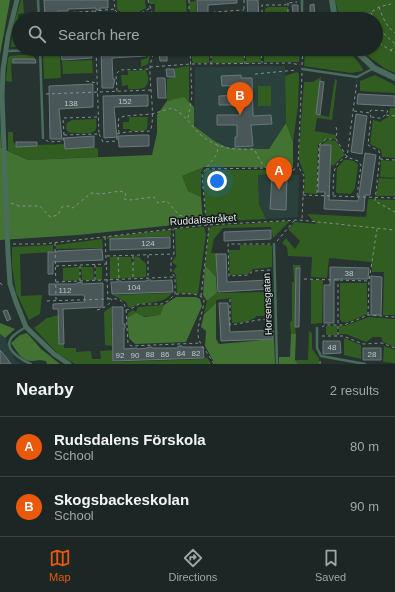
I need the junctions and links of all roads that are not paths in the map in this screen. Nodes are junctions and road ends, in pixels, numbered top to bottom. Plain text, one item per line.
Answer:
1 (16, 0) edge
2 (38, 0) edge
3 (332, 0) edge
4 (302, 1) edge
5 (13, 12) edge
6 (39, 12) edge
7 (302, 12) edge
8 (334, 12) edge
9 (12, 18) edge
10 (5, 51) junction
11 (12, 51) edge
12 (40, 56) edge
13 (360, 56) edge
14 (302, 68) road end
15 (374, 68) junction
16 (395, 78) edge
17 (43, 138) road end
18 (274, 244) road end
19 (26, 327) junction
20 (317, 328) road end
21 (31, 364) edge
22 (69, 364) edge
23 (277, 364) edge
24 (365, 364) edge

1 - 5 street
2 - 6 lane
3 - 8 street
4 - 7 lane
9 - 10 street
10 - 11 lane
10 - 19 street
12 - 17 lane
13 - 15 street
14 - 15 lane
15 - 16 street
18 - 23 lane, Horsensgatan
19 - 21 lane
19 - 22 street
20 - 24 lane

